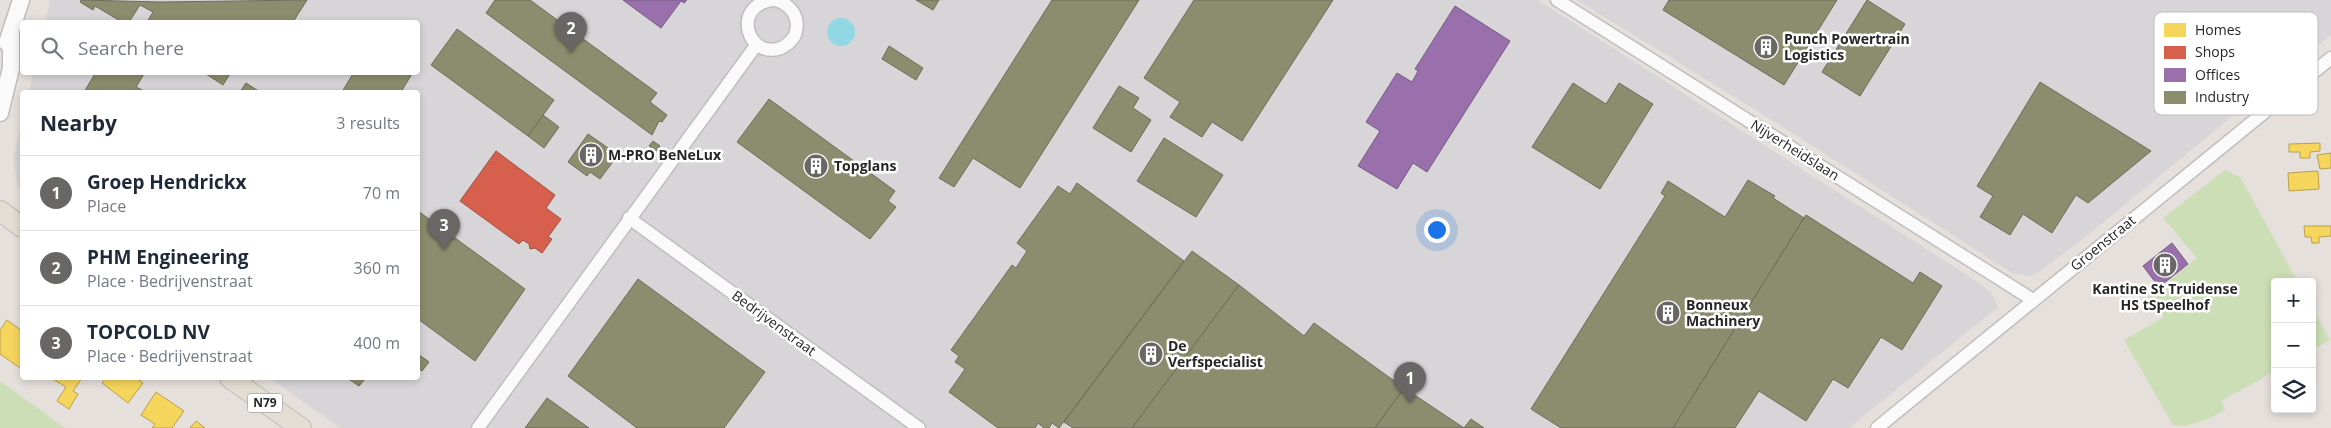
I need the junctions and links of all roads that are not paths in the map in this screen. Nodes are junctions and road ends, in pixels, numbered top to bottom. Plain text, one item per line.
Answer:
1 (21, 0) edge
2 (773, 0) edge
3 (1557, 0) edge
4 (11, 35) junction
5 (757, 44) junction
6 (0, 57) edge
7 (2331, 58) edge
8 (2318, 69) edge
9 (0, 113) edge
10 (2261, 115) edge
11 (0, 211) edge
12 (629, 218) junction
13 (20, 226) edge
14 (2033, 300) junction
15 (233, 380) edge
16 (301, 428) edge
17 (478, 428) edge
18 (919, 428) edge
19 (1876, 428) edge

1 - 4 street
2 - 5 street
2 - 5 street
3 - 14 street, Nijverheidslaan
4 - 6 street
4 - 9 street
5 - 12 street
7 - 8 street, Groenstraat
10 - 14 street, Groenstraat
11 - 13 main road
12 - 17 street
12 - 18 street, Bedrijvenstraat
14 - 19 street, Groenstraat
15 - 16 main road, N79

